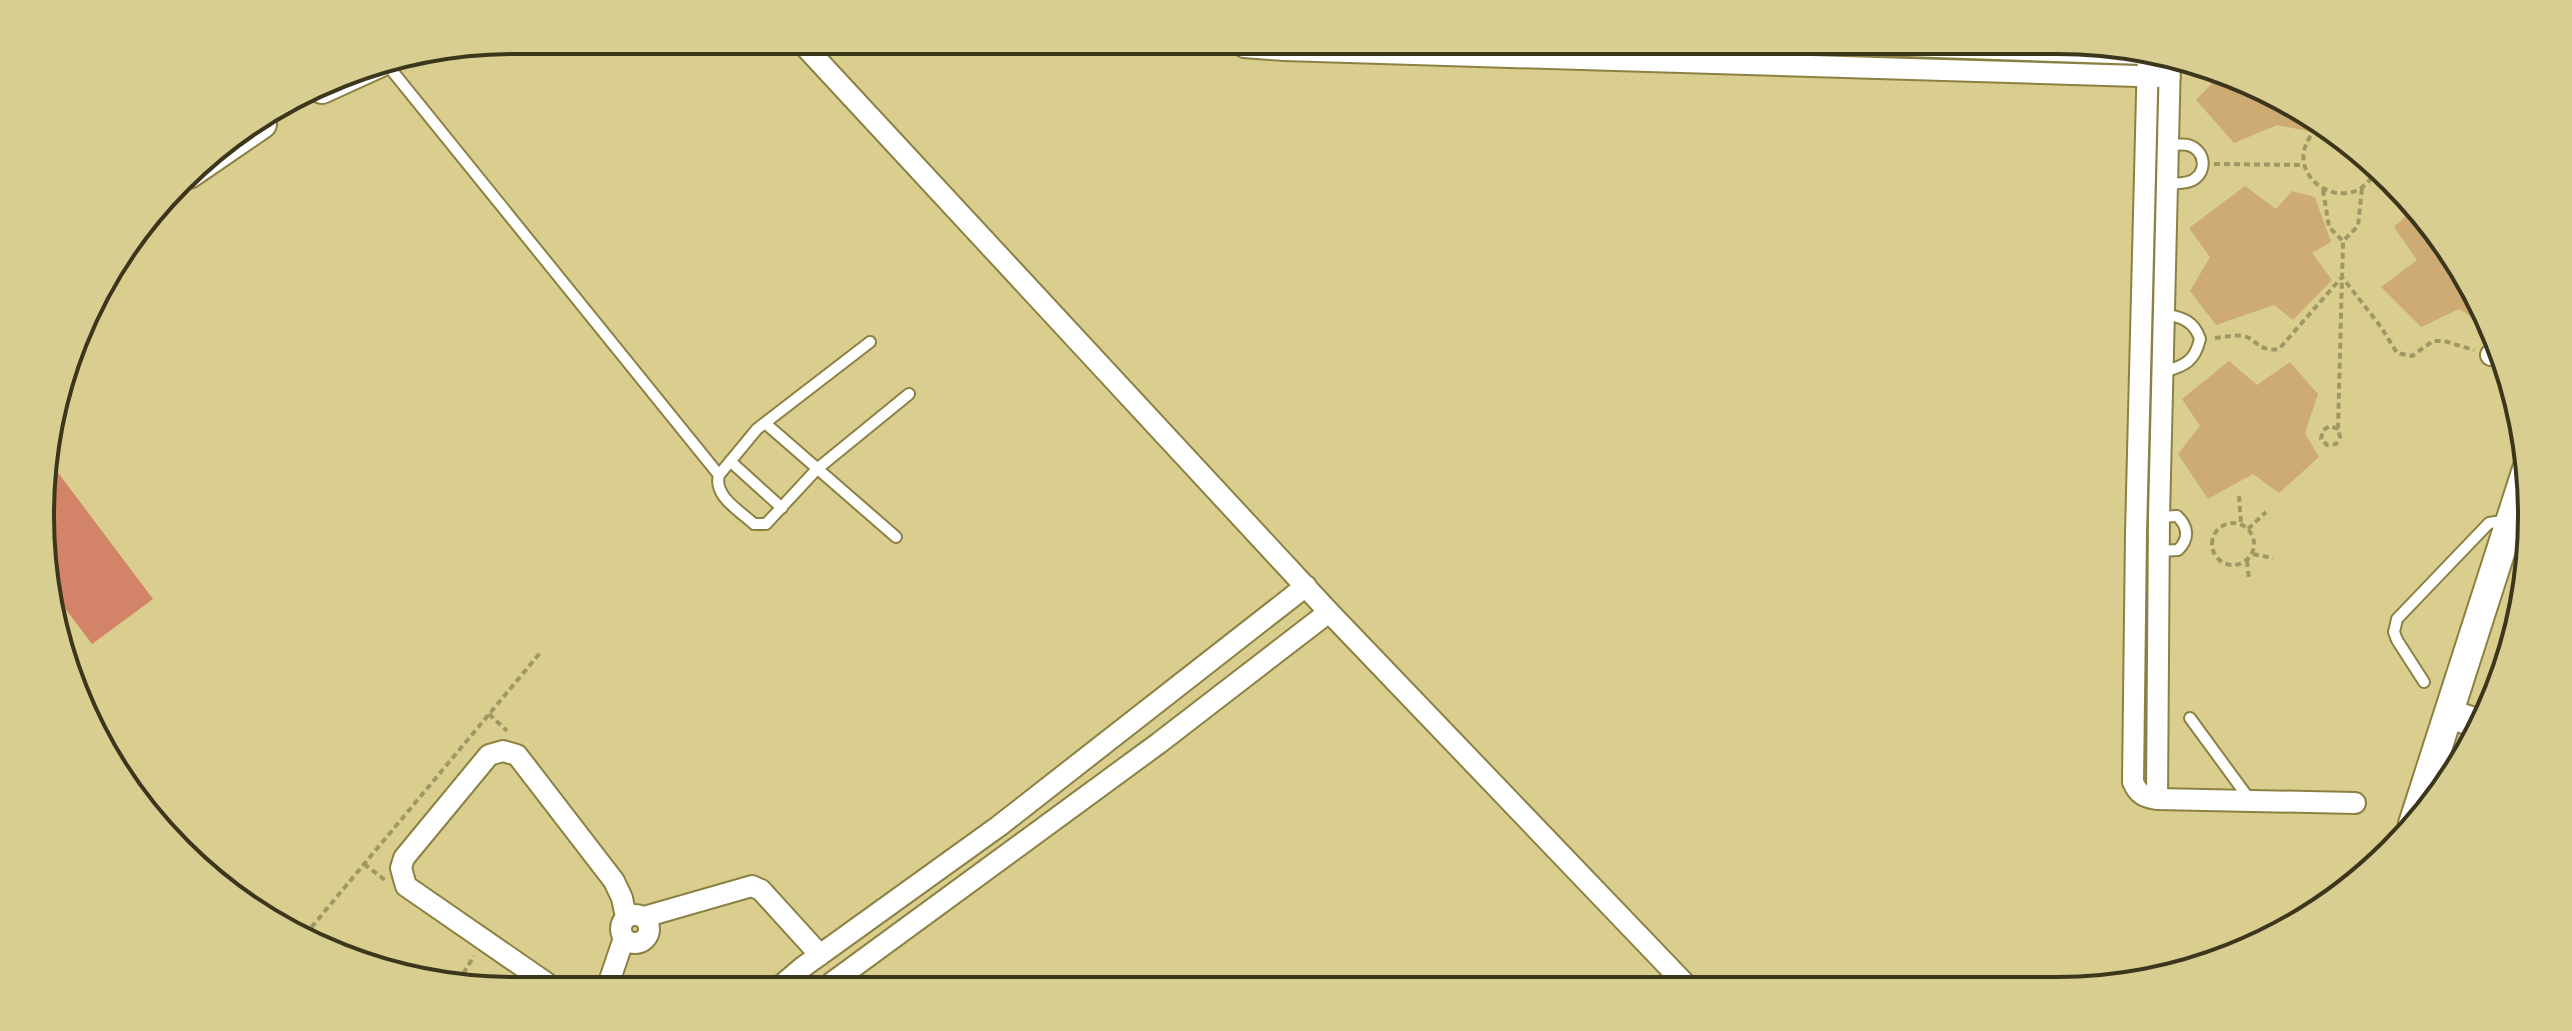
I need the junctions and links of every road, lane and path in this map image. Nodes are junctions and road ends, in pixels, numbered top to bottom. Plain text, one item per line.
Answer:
1 (812, 54) edge
2 (1595, 54) edge
3 (1633, 54) edge
4 (1633, 61) junction
5 (2141, 62) edge
6 (2146, 62) edge
7 (2170, 68) edge
8 (392, 71) edge
9 (2313, 132) edge
10 (2169, 145) junction
11 (2204, 163) junction
12 (2304, 165) junction
13 (2371, 178) edge
14 (2168, 184) junction
15 (2362, 188) junction
16 (2323, 190) junction
17 (2343, 241) junction
18 (2342, 277) junction
19 (2166, 314) junction
20 (2200, 339) junction
21 (870, 342) dead end
22 (2488, 353) edge
23 (2163, 372) junction
24 (909, 394) dead end
25 (765, 423) junction
26 (2338, 429) junction
27 (730, 461) junction
28 (817, 469) junction
29 (719, 475) junction
30 (2239, 496) dead end
31 (2517, 498) edge
32 (782, 508) junction
33 (2266, 512) dead end
34 (2159, 517) junction
35 (2510, 520) junction
36 (2241, 524) junction
37 (2248, 529) junction
38 (896, 537) dead end
39 (2158, 551) junction
40 (2253, 554) junction
41 (2273, 558) dead end
42 (2247, 561) junction
43 (2249, 580) dead end
44 (1306, 586) junction
45 (1329, 612) junction
46 (540, 653) dead end
47 (2424, 682) dead end
48 (2450, 714) junction
49 (2190, 718) dead end
50 (2470, 721) edge
51 (2422, 797) edge
52 (2157, 799) junction
53 (2251, 801) junction
54 (2355, 803) dead end
55 (635, 917) junction
56 (310, 929) edge
57 (483, 940) junction
58 (820, 955) junction
59 (463, 974) edge
60 (537, 977) edge
61 (611, 977) edge
62 (795, 977) edge
63 (840, 977) edge
64 (1678, 977) edge

1 - 44 street
2 - 4 street
3 - 4 lane
4 - 5 street
6 - 52 street
7 - 10 street
8 - 29 lane
9 - 12 path
10 - 11 lane
10 - 14 street
11 - 12 path
11 - 14 lane
12 - 16 path
13 - 15 path
14 - 19 street
15 - 16 path
15 - 17 path
16 - 17 path
17 - 18 path
18 - 20 path
18 - 22 path
18 - 26 path
19 - 20 lane
19 - 23 street
20 - 23 lane
21 - 25 lane
23 - 34 street
24 - 28 lane
25 - 27 lane
25 - 28 lane
26 - 26 path
27 - 29 lane
27 - 32 lane
28 - 32 lane
28 - 38 lane
29 - 32 lane
30 - 36 path
31 - 35 street
33 - 37 path
34 - 39 street
34 - 39 lane
35 - 47 lane
35 - 48 street
36 - 37 path
36 - 42 path
37 - 40 path
39 - 52 street
40 - 41 path
40 - 42 path
42 - 43 path
44 - 45 street
44 - 58 street
45 - 63 street
45 - 64 street
46 - 56 path
48 - 50 street
48 - 51 street
49 - 53 lane
52 - 53 street
53 - 54 street
55 - 57 street
55 - 58 street
55 - 61 street
57 - 59 path
57 - 60 street
58 - 62 street

